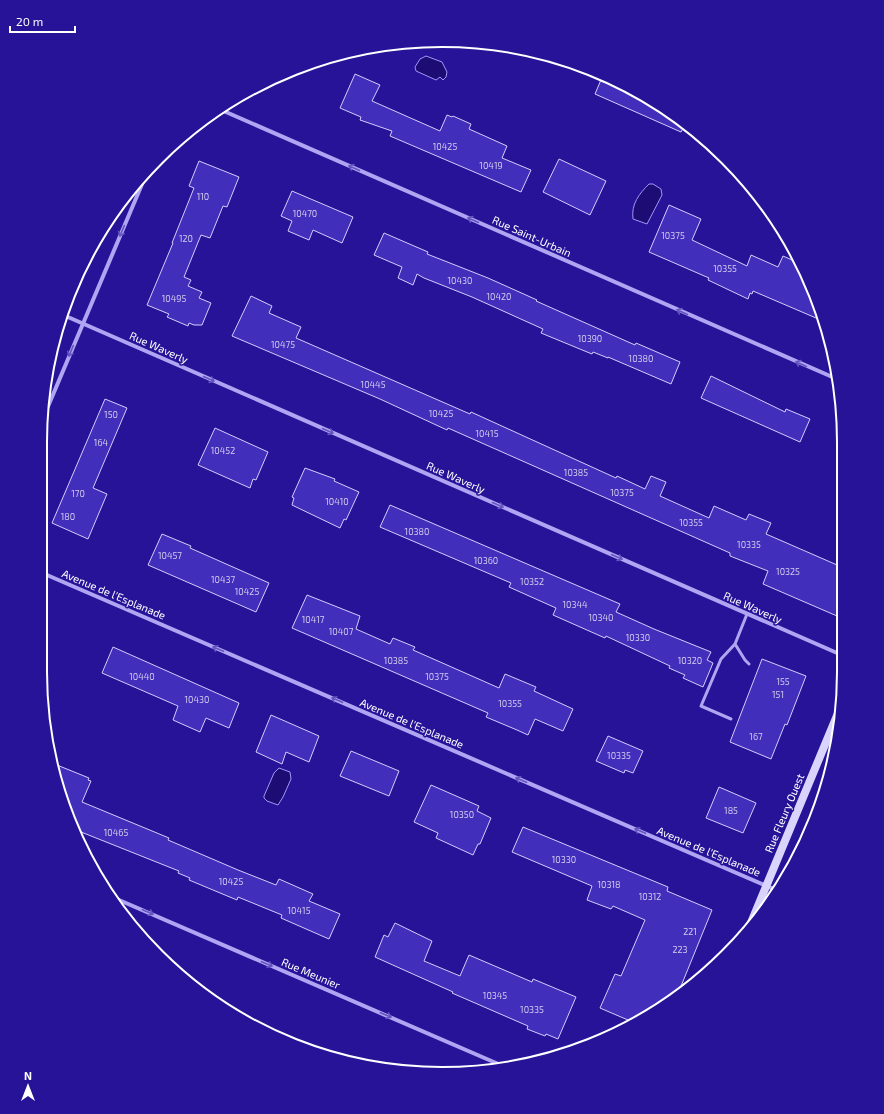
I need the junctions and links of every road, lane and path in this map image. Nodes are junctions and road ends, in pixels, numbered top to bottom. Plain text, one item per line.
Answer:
1 (226, 112) edge
2 (141, 187) edge
3 (67, 317) edge
4 (83, 324) junction
5 (831, 377) edge
6 (49, 404) edge
7 (47, 575) edge
8 (747, 614) junction
9 (735, 644) junction
10 (837, 653) edge
11 (749, 664) dead end
12 (731, 718) dead end
13 (834, 723) edge
14 (766, 886) junction
15 (772, 888) edge
16 (121, 901) edge
17 (756, 911) edge
18 (497, 1063) edge

5 -> 1 street, Rue Saint-Urbain
2 -> 4 street
3 - 4 street, Rue Waverly
4 -> 6 street
4 -> 8 street, Rue Waverly
14 -> 7 street, Avenue de l'Esplanade
8 - 9 lane
8 - 10 street, Rue Waverly
9 - 11 lane
9 - 12 lane
13 - 14 street, Rue Fleury Ouest
14 - 15 street, Avenue de l'Esplanade
14 - 17 street, Rue Fleury Ouest
16 -> 18 street, Rue Meunier

